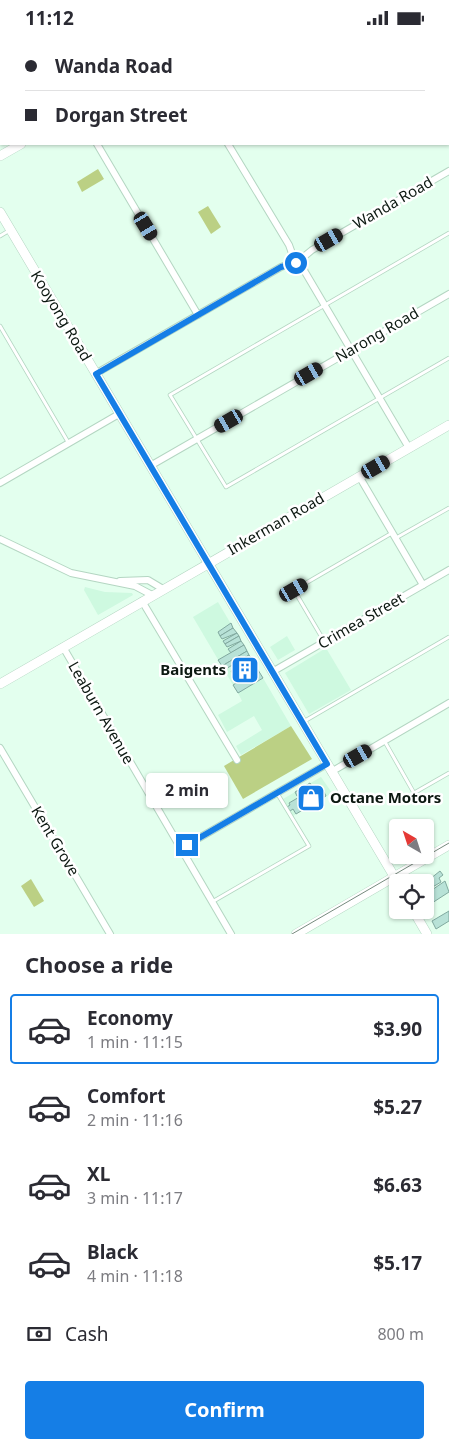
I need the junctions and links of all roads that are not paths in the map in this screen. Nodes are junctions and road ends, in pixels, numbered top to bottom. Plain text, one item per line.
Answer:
1 (18, 145) edge
2 (99, 145) edge
3 (229, 145) edge
4 (0, 156) edge
5 (449, 171) edge
6 (0, 213) edge
7 (10, 230) junction
8 (449, 233) edge
9 (0, 236) edge
10 (296, 258) junction
11 (449, 294) edge
12 (324, 305) junction
13 (198, 315) junction
14 (0, 326) edge
15 (351, 350) junction
16 (449, 358) edge
17 (96, 374) junction
18 (380, 398) junction
19 (119, 414) junction
20 (449, 425) edge
21 (196, 439) junction
22 (69, 443) junction
23 (409, 448) junction
24 (150, 466) junction
25 (359, 476) junction
26 (0, 483) edge
27 (449, 508) edge
28 (395, 535) junction
29 (0, 539) edge
30 (208, 563) junction
31 (449, 571) edge
32 (109, 582) junction
33 (424, 585) junction
34 (163, 589) junction
35 (152, 595) junction
36 (142, 601) junction
37 (449, 637) edge
38 (325, 643) junction
39 (63, 647) junction
40 (272, 672) junction
41 (0, 684) edge
42 (449, 703) edge
43 (302, 723) junction
44 (384, 741) junction
45 (0, 748) edge
46 (237, 760) dead end
47 (329, 768) junction
48 (449, 773) edge
49 (277, 793) junction
50 (449, 845) edge
51 (180, 849) junction
52 (392, 874) edge
53 (405, 874) edge
54 (389, 884) edge
55 (212, 902) junction
56 (418, 919) edge
57 (110, 934) edge
58 (230, 934) edge
59 (296, 934) edge
60 (427, 934) edge

1 - 4 street
2 - 13 street
3 - 10 street
5 - 10 street, Wanda Road
6 - 7 street, Kooyong Road
7 - 9 lane
7 - 17 street, Kooyong Road
8 - 12 lane
10 - 12 street
10 - 13 street, Wanda Road
11 - 15 street, Narong Road
12 - 15 street
12 - 21 lane
13 - 17 street, Wanda Road
14 - 22 lane
15 - 18 street
15 - 21 street, Narong Road
16 - 18 lane
17 - 19 street, Kooyong Road
18 - 21 lane
18 - 23 street
19 - 22 street
19 - 24 street, Kooyong Road
20 - 23 street, Inkerman Road
21 - 24 street, Narong Road
22 - 26 street
23 - 25 street, Inkerman Road
24 - 30 street, Kooyong Road
25 - 28 street
25 - 30 street, Inkerman Road
27 - 28 lane
28 - 33 street
28 - 38 lane
29 - 32 street
30 - 34 street, Inkerman Road
30 - 40 street, Kooyong Road
31 - 33 street, Crimea Street
32 - 34 street
32 - 35 street
33 - 38 street, Crimea Street
34 - 35 street, Inkerman Road
35 - 36 street, Inkerman Road
36 - 39 street, Inkerman Road
36 - 46 street
37 - 43 lane
38 - 40 street, Crimea Street
39 - 41 street, Inkerman Road
39 - 51 street, Leaburn Avenue
40 - 43 street, Kooyong Road
42 - 44 street
43 - 47 street, Kooyong Road
44 - 47 street
44 - 48 lane
45 - 57 street, Kent Grove
47 - 49 street
47 - 52 street, Kooyong Road
49 - 51 street
49 - 55 lane
50 - 53 street
51 - 55 street, Leaburn Avenue
54 - 59 street
55 - 58 street, Leaburn Avenue
56 - 60 street

